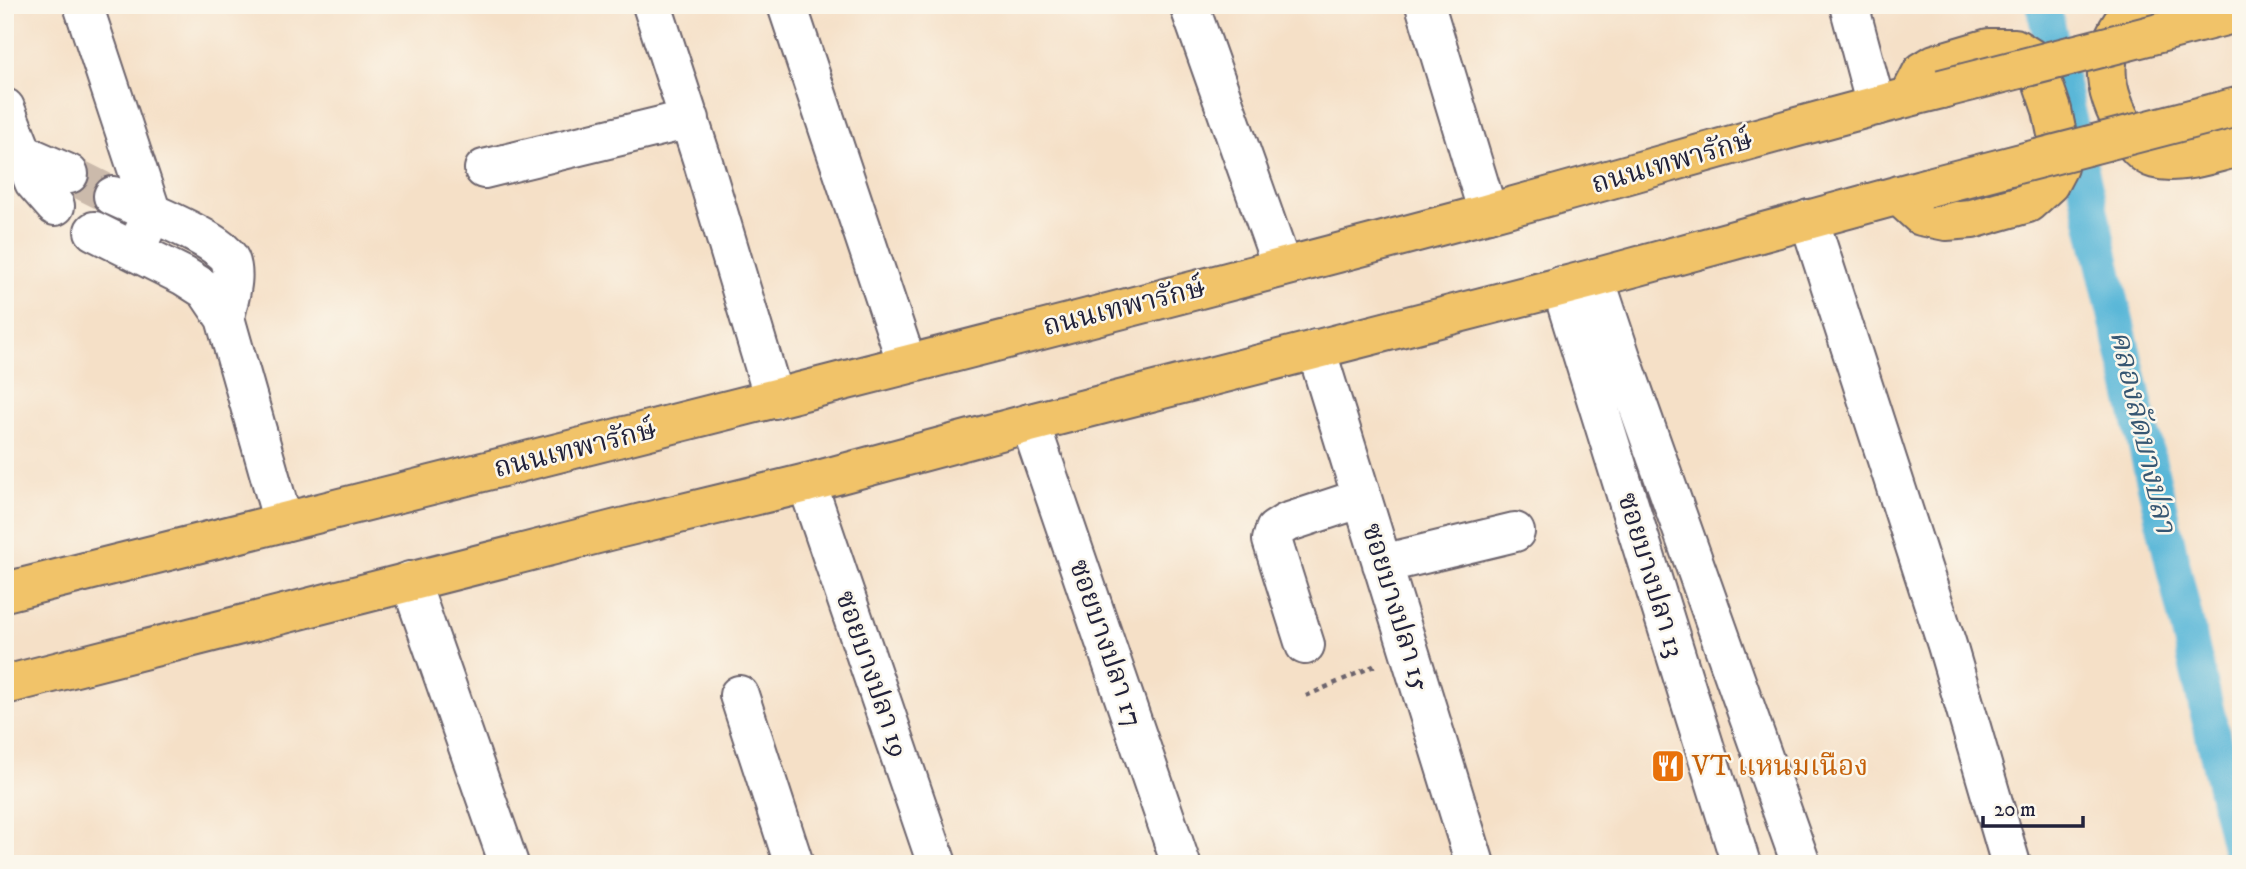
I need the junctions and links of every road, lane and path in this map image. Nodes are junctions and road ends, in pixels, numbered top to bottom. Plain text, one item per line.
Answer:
1 (83, 5) edge
2 (652, 5) edge
3 (787, 5) edge
4 (1189, 5) edge
5 (1426, 5) edge
6 (1849, 5) edge
7 (2137, 5) edge
8 (2241, 12) edge
9 (1909, 97) junction
10 (2241, 106) edge
11 (5, 108) edge
12 (690, 119) junction
13 (2241, 147) edge
14 (484, 169) dead end
15 (62, 190) tunnel mouth
16 (1912, 191) junction
17 (113, 196) tunnel mouth
18 (1488, 213) junction
19 (152, 214) junction
20 (1809, 219) junction
21 (94, 231) tunnel mouth
22 (135, 251) junction
23 (1282, 267) junction
24 (1578, 282) junction
25 (225, 318) junction
26 (1316, 349) junction
27 (907, 364) junction
28 (774, 399) junction
29 (1030, 423) junction
30 (807, 484) junction
31 (1362, 498) junction
32 (283, 522) junction
33 (1515, 532) dead end
34 (1382, 564) junction
35 (410, 581) junction
36 (5, 592) edge
37 (1305, 645) dead end
38 (1409, 651) junction
39 (5, 685) edge
40 (739, 695) dead end
41 (1306, 696) dead end
42 (509, 864) edge
43 (794, 864) edge
44 (937, 864) edge
45 (1181, 864) edge
46 (1475, 864) edge
47 (1741, 864) edge
48 (1801, 864) edge
49 (2011, 864) edge

1 - 19 street
2 - 12 street
3 - 27 street
4 - 23 street
5 - 18 street
6 - 9 street
7 - 13 main road
8 - 9 main road, ถนนเทพารักษ์, bridge
9 - 16 main road
9 - 18 main road, ถนนเทพารักษ์
10 - 16 main road, bridge
11 - 15 street
12 - 14 street
12 - 28 street
16 - 20 main road
17 - 19 street
18 - 23 main road, ถนนเทพารักษ์
19 - 22 street
19 - 25 street
20 - 24 main road
20 - 49 street
21 - 22 street
22 - 25 street
23 - 27 main road, ถนนเทพารักษ์
24 - 26 main road
24 - 47 street, ซอยบางปลา 13
24 - 48 street
25 - 32 street
26 - 29 main road
26 - 31 street, ซอยบางปลา 15
27 - 28 main road, ถนนเทพารักษ์
28 - 32 main road, ถนนเทพารักษ์
29 - 30 main road
29 - 45 street, ซอยบางปลา 17
30 - 35 main road
30 - 44 street, ซอยบางปลา 19
31 - 34 street, ซอยบางปลา 15
31 - 37 street
32 - 36 main road, ถนนเทพารักษ์
33 - 34 street
34 - 38 street, ซอยบางปลา 15
35 - 39 main road
35 - 42 street
38 - 41 path
38 - 46 street, ซอยบางปลา 15
40 - 43 street

